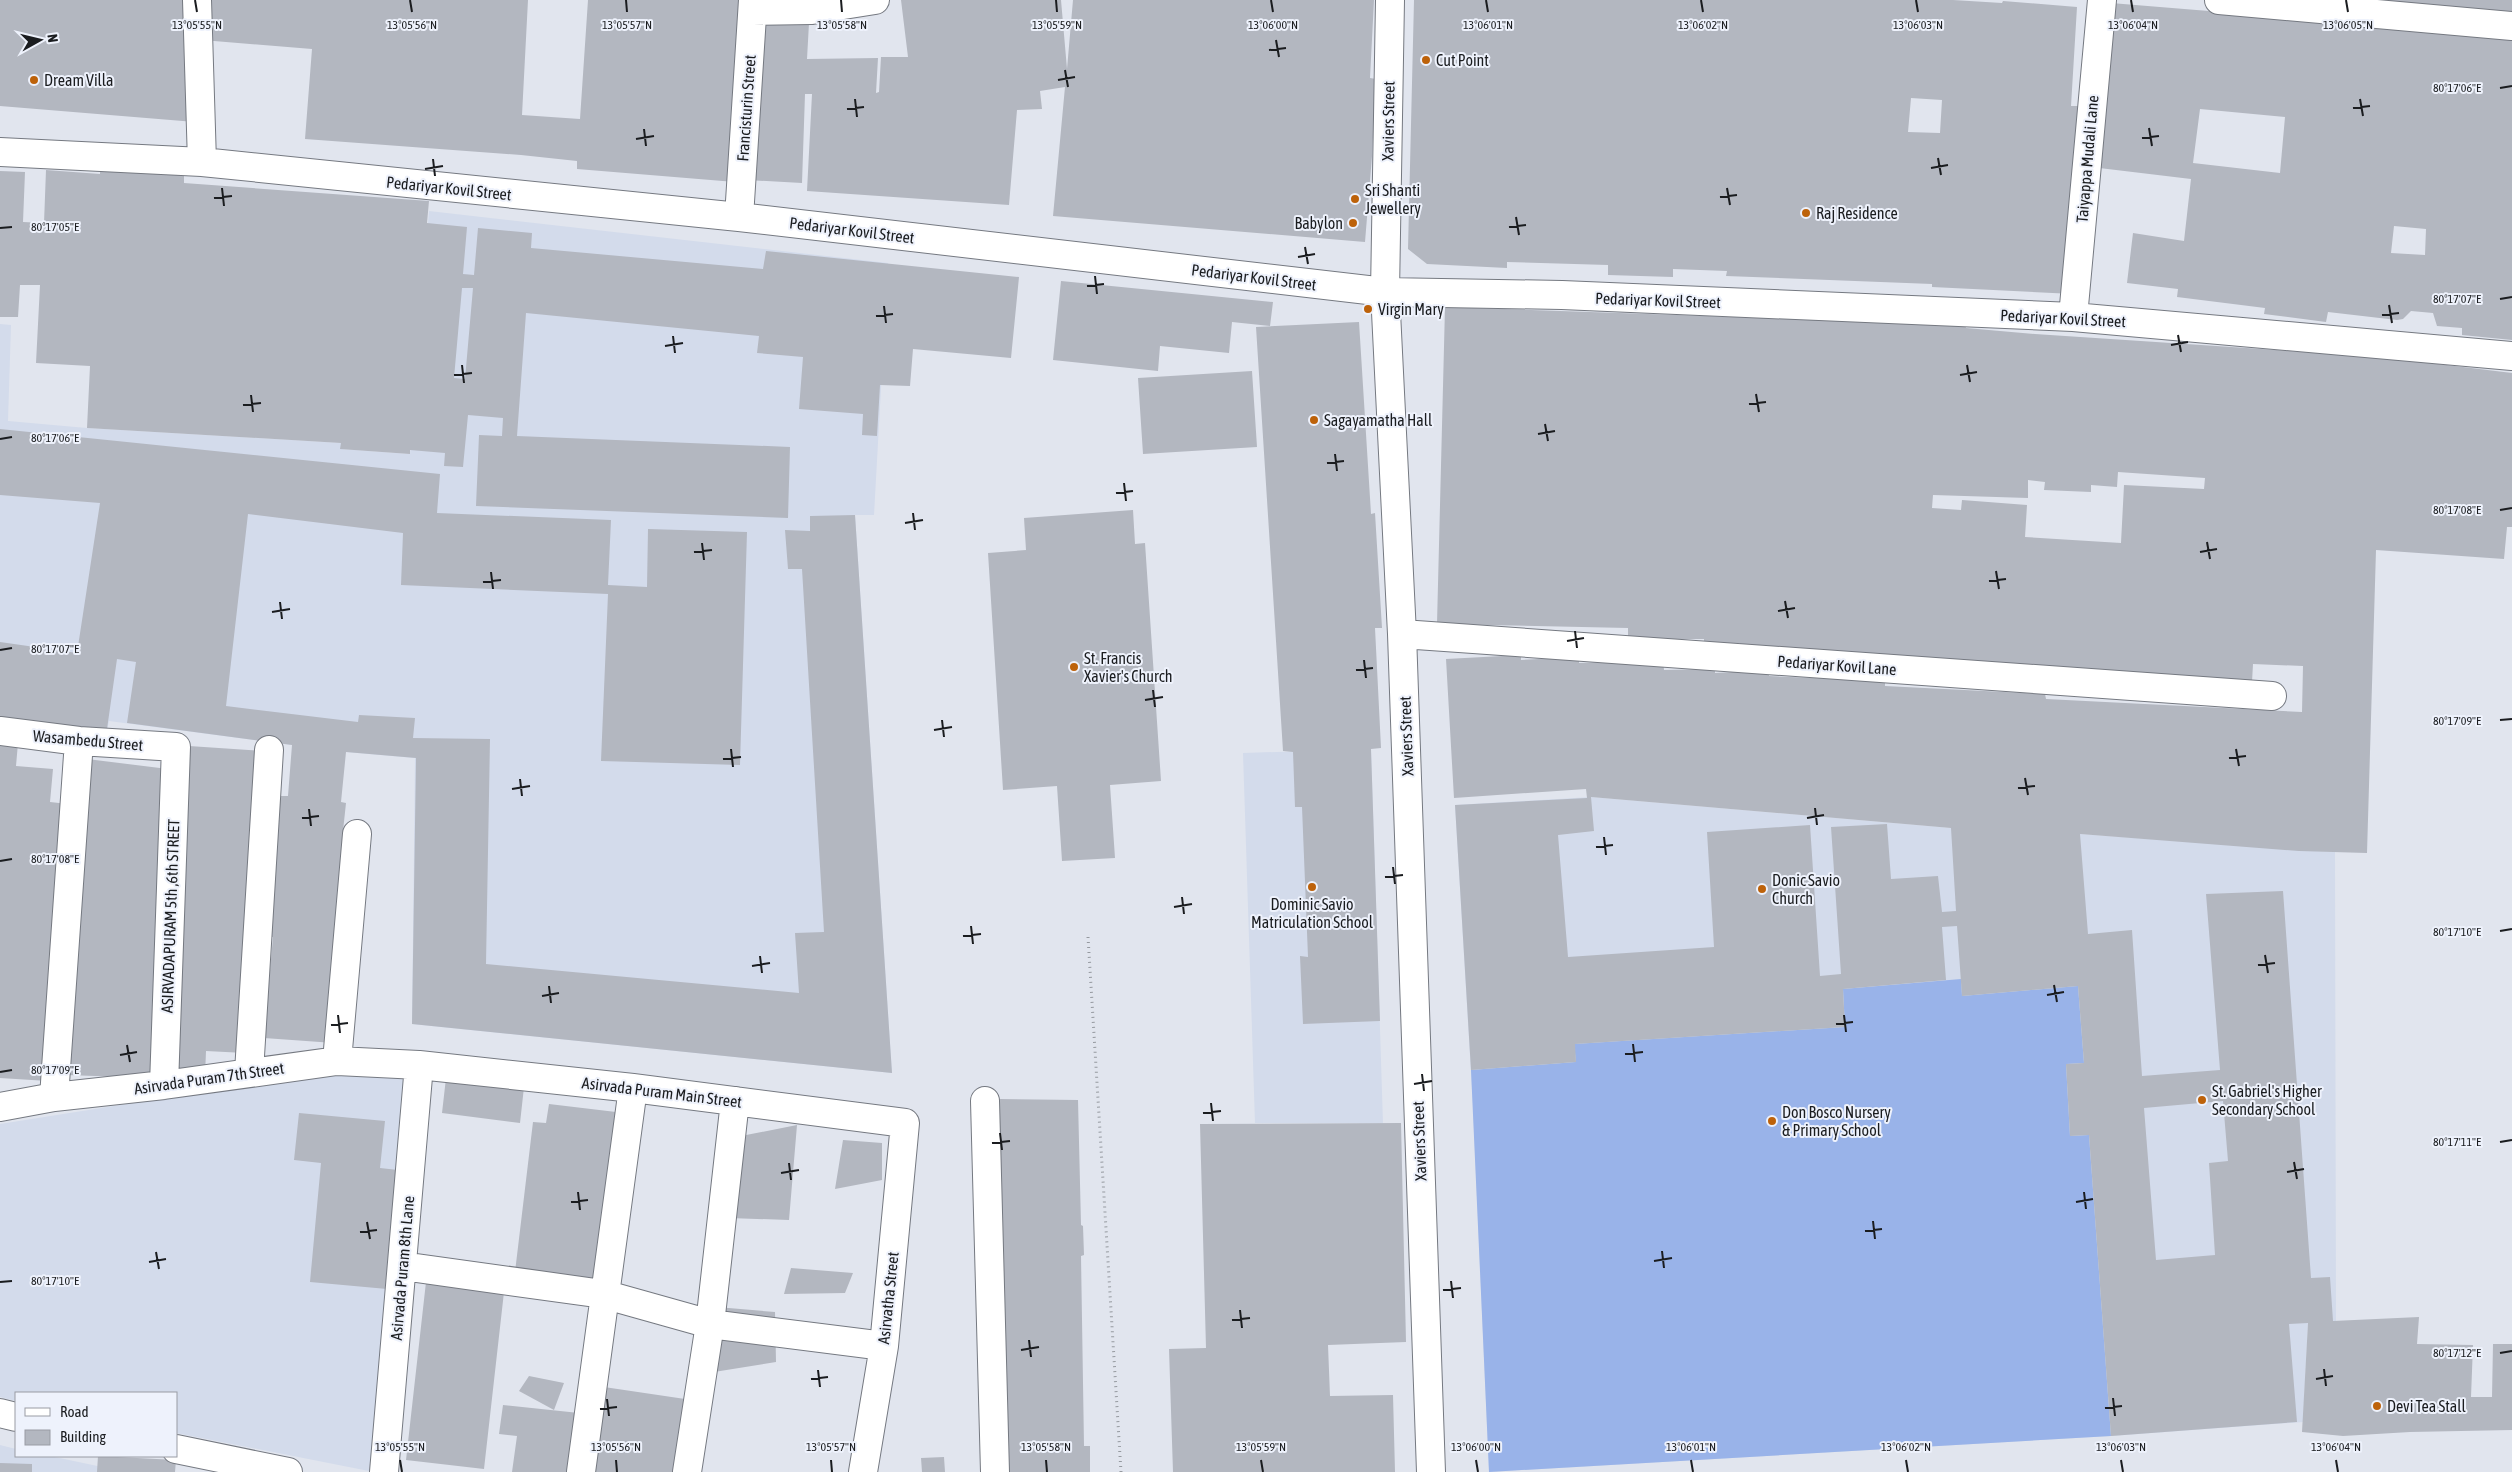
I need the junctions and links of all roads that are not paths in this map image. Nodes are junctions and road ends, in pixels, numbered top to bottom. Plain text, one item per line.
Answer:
1 (197, 0) edge
2 (875, 0) edge
3 (1390, 0) edge
4 (2102, 0) edge
5 (2219, 0) edge
6 (753, 5) edge
7 (2512, 26) edge
8 (0, 152) edge
9 (202, 162) junction
10 (739, 217) junction
11 (1385, 292) junction
12 (2073, 317) junction
13 (2512, 356) edge
14 (1402, 634) junction
15 (2272, 696) dead end
16 (0, 731) edge
17 (79, 741) junction
18 (176, 747) joint
19 (269, 750) dead end
20 (357, 834) dead end
21 (337, 1061) junction
22 (419, 1065) junction
23 (249, 1072) junction
24 (164, 1086) junction
25 (633, 1088) junction
26 (54, 1097) junction
27 (735, 1101) junction
28 (985, 1101) dead end
29 (0, 1107) edge
30 (905, 1122) joint
31 (402, 1266) junction
32 (603, 1294) junction
33 (710, 1324) junction
34 (884, 1346) junction
35 (0, 1413) edge
36 (15, 1417) edge
37 (178, 1449) edge
38 (288, 1472) edge
39 (384, 1472) edge
40 (581, 1472) edge
41 (687, 1472) edge
42 (863, 1472) edge
43 (995, 1472) edge
44 (1430, 1472) edge

1 - 9 street
2 - 6 street
3 - 11 street, Xaviers Street
4 - 12 street, Taiyappa Mudali Lane
5 - 7 street
6 - 10 street, Francisturin Street
8 - 9 street, Pedariyar Kovil Street
9 - 10 street, Pedariyar Kovil Street
10 - 11 street, Pedariyar Kovil Street
11 - 12 street, Pedariyar Kovil Street
11 - 14 street, Xaviers Street
12 - 13 street, Pedariyar Kovil Street
14 - 15 street, Pedariyar Kovil Lane
14 - 44 street, Xaviers Street
16 - 17 street, Wasambedu Street
17 - 18 street, Wasambedu Street
17 - 26 street
18 - 24 street, ASIRVADAPURAM 5th ,6th STREET
19 - 23 street
20 - 21 street
21 - 22 street, Asirvada Puram 7th Street
21 - 23 street, Asirvada Puram 7th Street
22 - 25 street, Asirvada Puram Main Street
22 - 31 street, Asirvada Puram 8th Lane
23 - 24 street, Asirvada Puram 7th Street
24 - 26 street, Asirvada Puram 7th Street
25 - 27 street, Asirvada Puram Main Street
25 - 32 street
26 - 29 street, Asirvada Puram 7th Street
27 - 30 street, Asirvada Puram Main Street
27 - 33 street
28 - 43 street
30 - 34 street, Asirvatha Street
31 - 32 street
31 - 39 street, Asirvada Puram 8th Lane
32 - 33 street
32 - 40 street
33 - 34 street
33 - 41 street
34 - 42 street, Asirvatha Street
35 - 36 street
37 - 38 street

